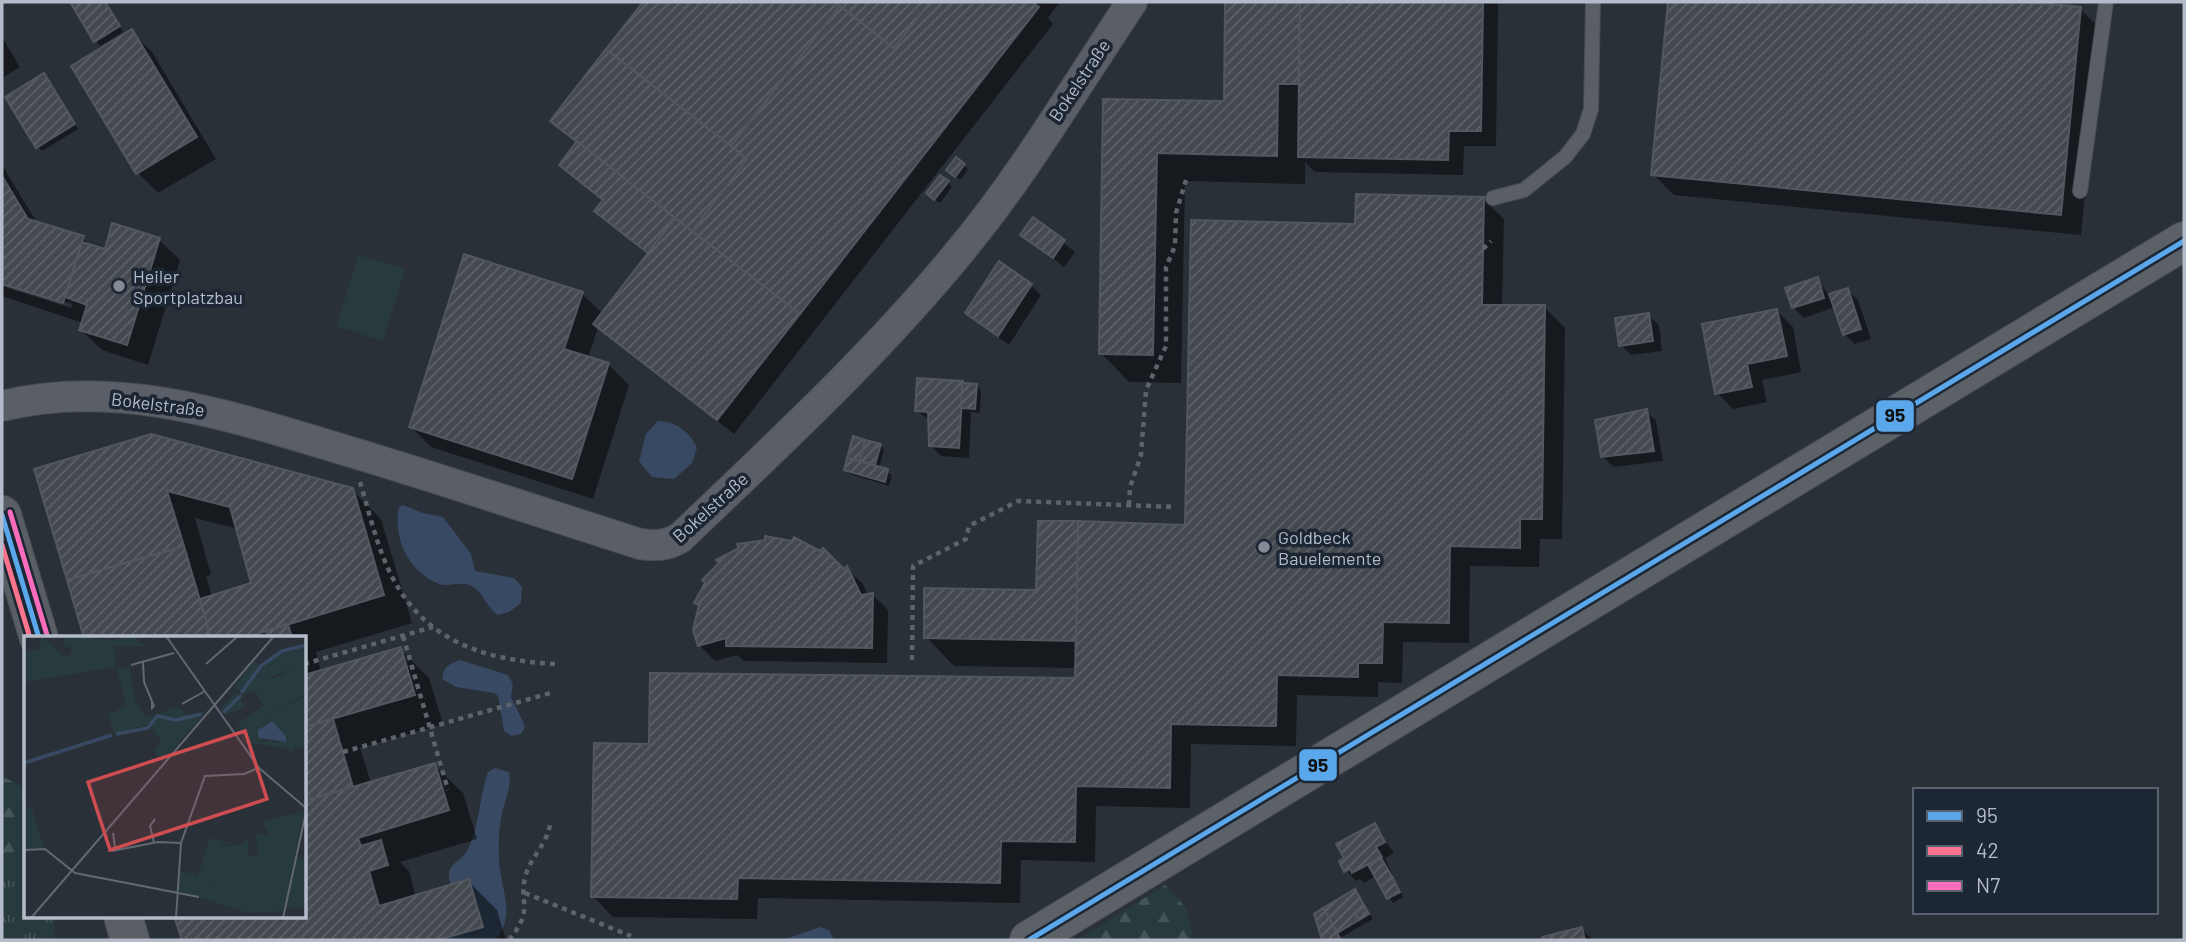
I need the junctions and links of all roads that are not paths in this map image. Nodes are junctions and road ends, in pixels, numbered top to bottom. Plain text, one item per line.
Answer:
1 (1132, 2) edge
2 (1592, 2) edge
3 (2106, 2) edge
4 (2080, 191) dead end
5 (1493, 198) dead end
6 (2184, 241) edge
7 (2, 406) edge
8 (2, 515) edge
9 (38, 636) edge
10 (124, 918) edge
11 (130, 940) edge
12 (1029, 940) edge

1 - 7 street, Bokelstraße
2 - 5 lane
3 - 4 lane
6 - 12 main road
8 - 9 main road
10 - 11 main road

